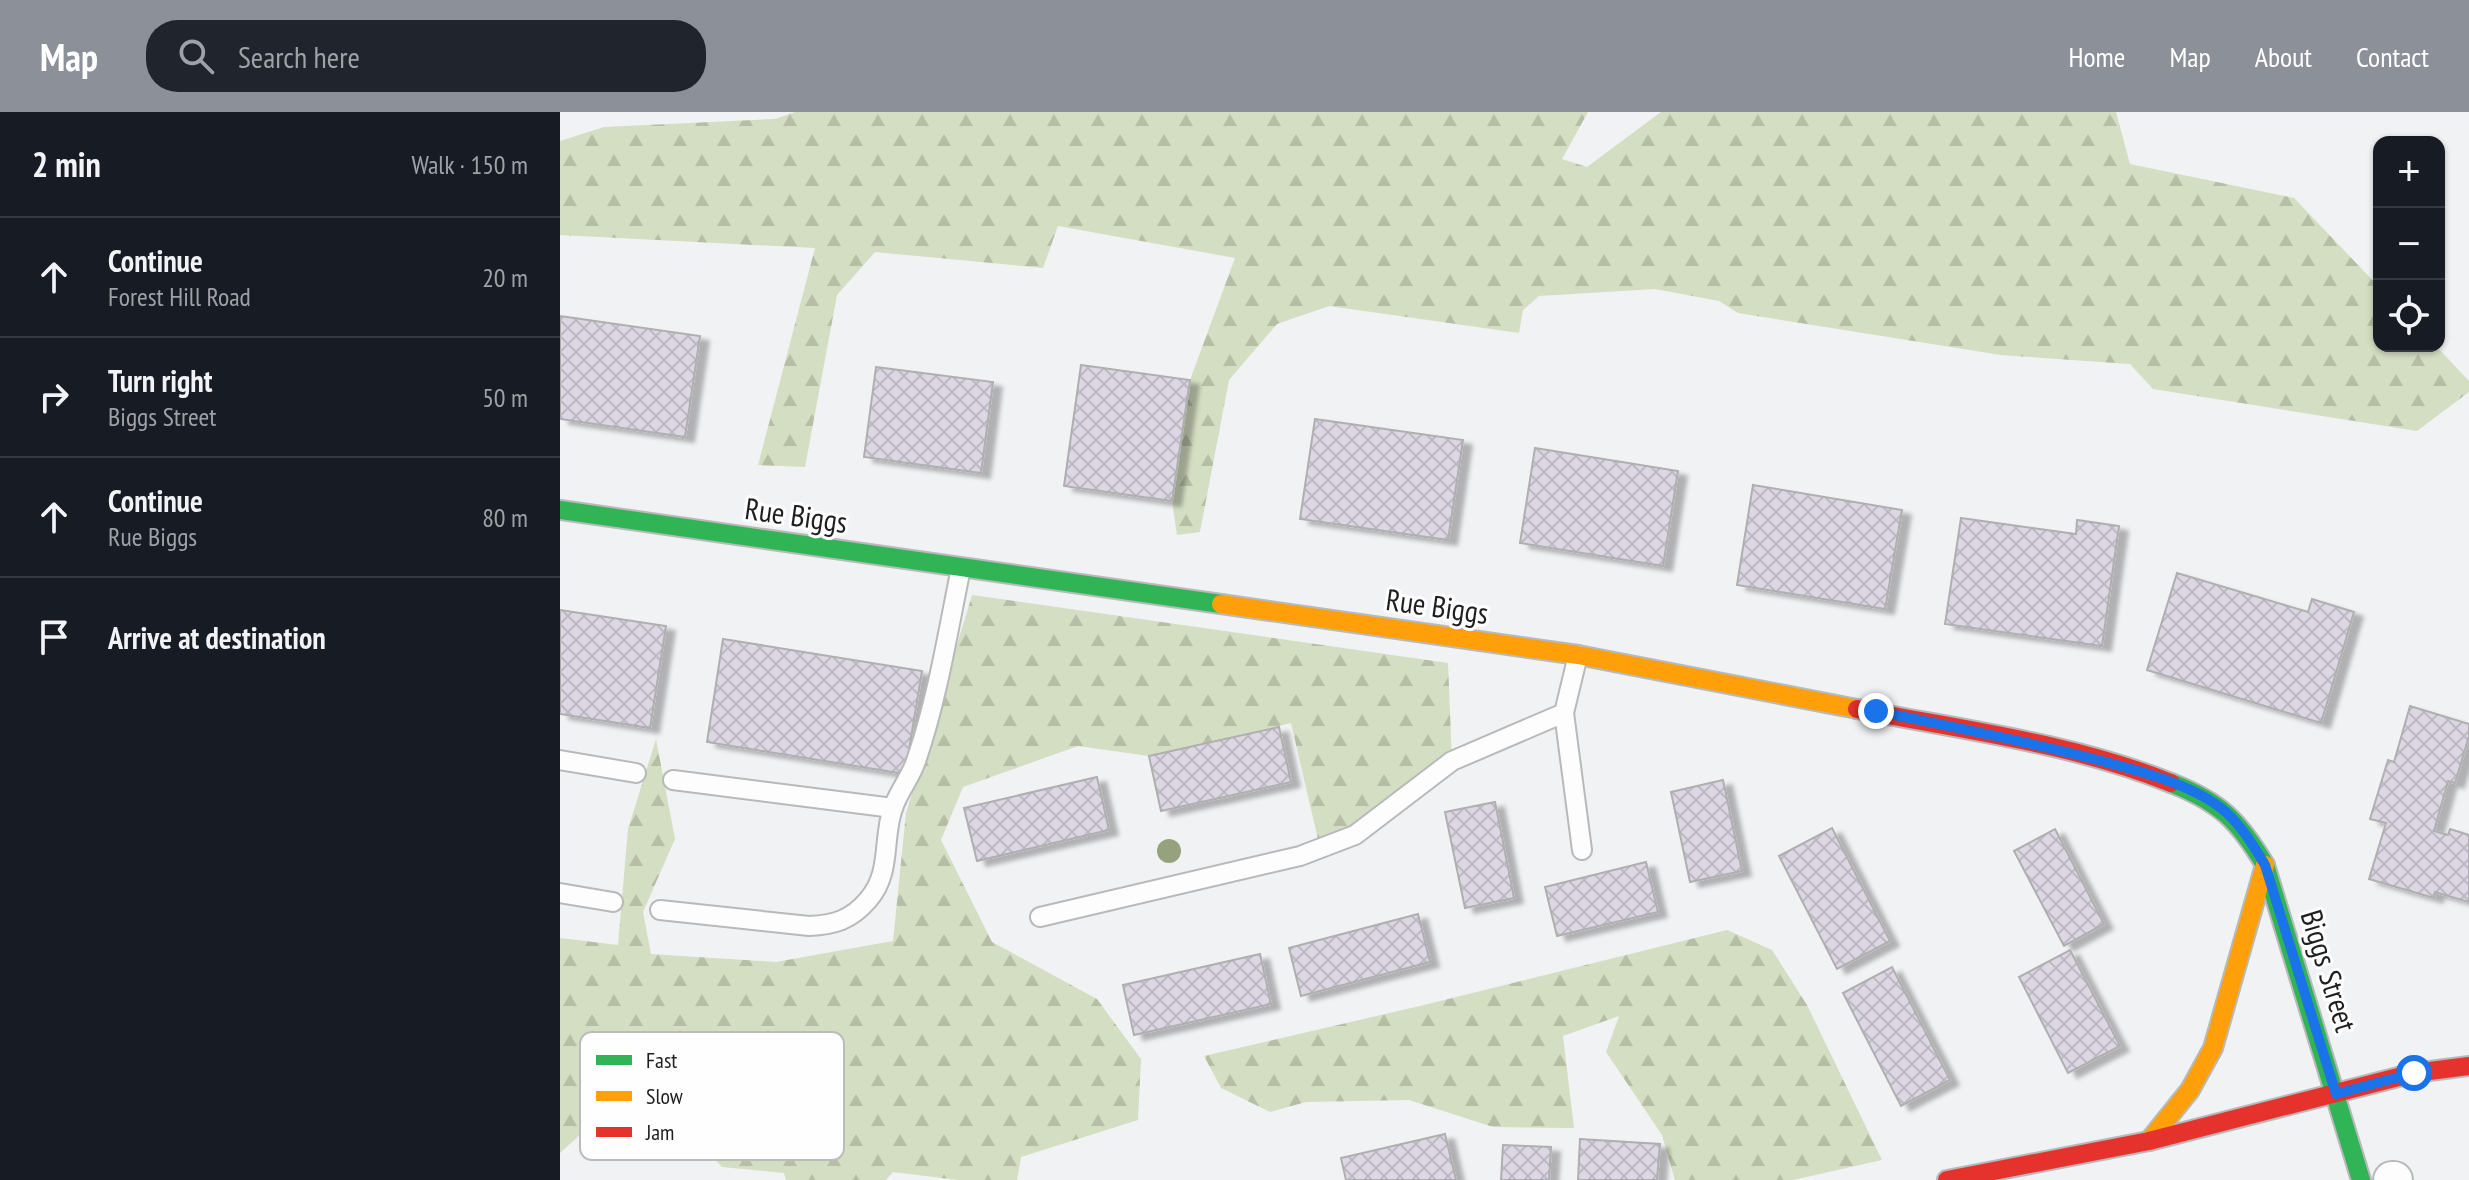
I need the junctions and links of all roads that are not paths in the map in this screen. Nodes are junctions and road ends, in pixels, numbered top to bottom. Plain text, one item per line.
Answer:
1 (560, 510) edge
2 (961, 568) junction
3 (1578, 655) junction
4 (1564, 713) junction
5 (560, 760) edge
6 (636, 773) dead end
7 (673, 780) dead end
8 (893, 808) junction
9 (1582, 850) dead end
10 (2265, 865) junction
11 (560, 893) edge
12 (613, 902) dead end
13 (660, 910) dead end
14 (1040, 917) dead end
15 (2469, 1066) edge
16 (2336, 1094) junction
17 (2149, 1141) junction
18 (1947, 1180) edge
19 (2361, 1180) edge

1 - 2 street, Rue Biggs
2 - 3 street, Rue Biggs
2 - 8 lane
3 - 4 lane
3 - 10 street, Rue Biggs
4 - 9 lane
4 - 14 lane
5 - 6 lane
7 - 8 lane
8 - 13 lane
10 - 16 street, Biggs Street
10 - 17 street
11 - 12 lane
15 - 16 street
16 - 17 street
16 - 19 street, Biggs Street
17 - 18 street

